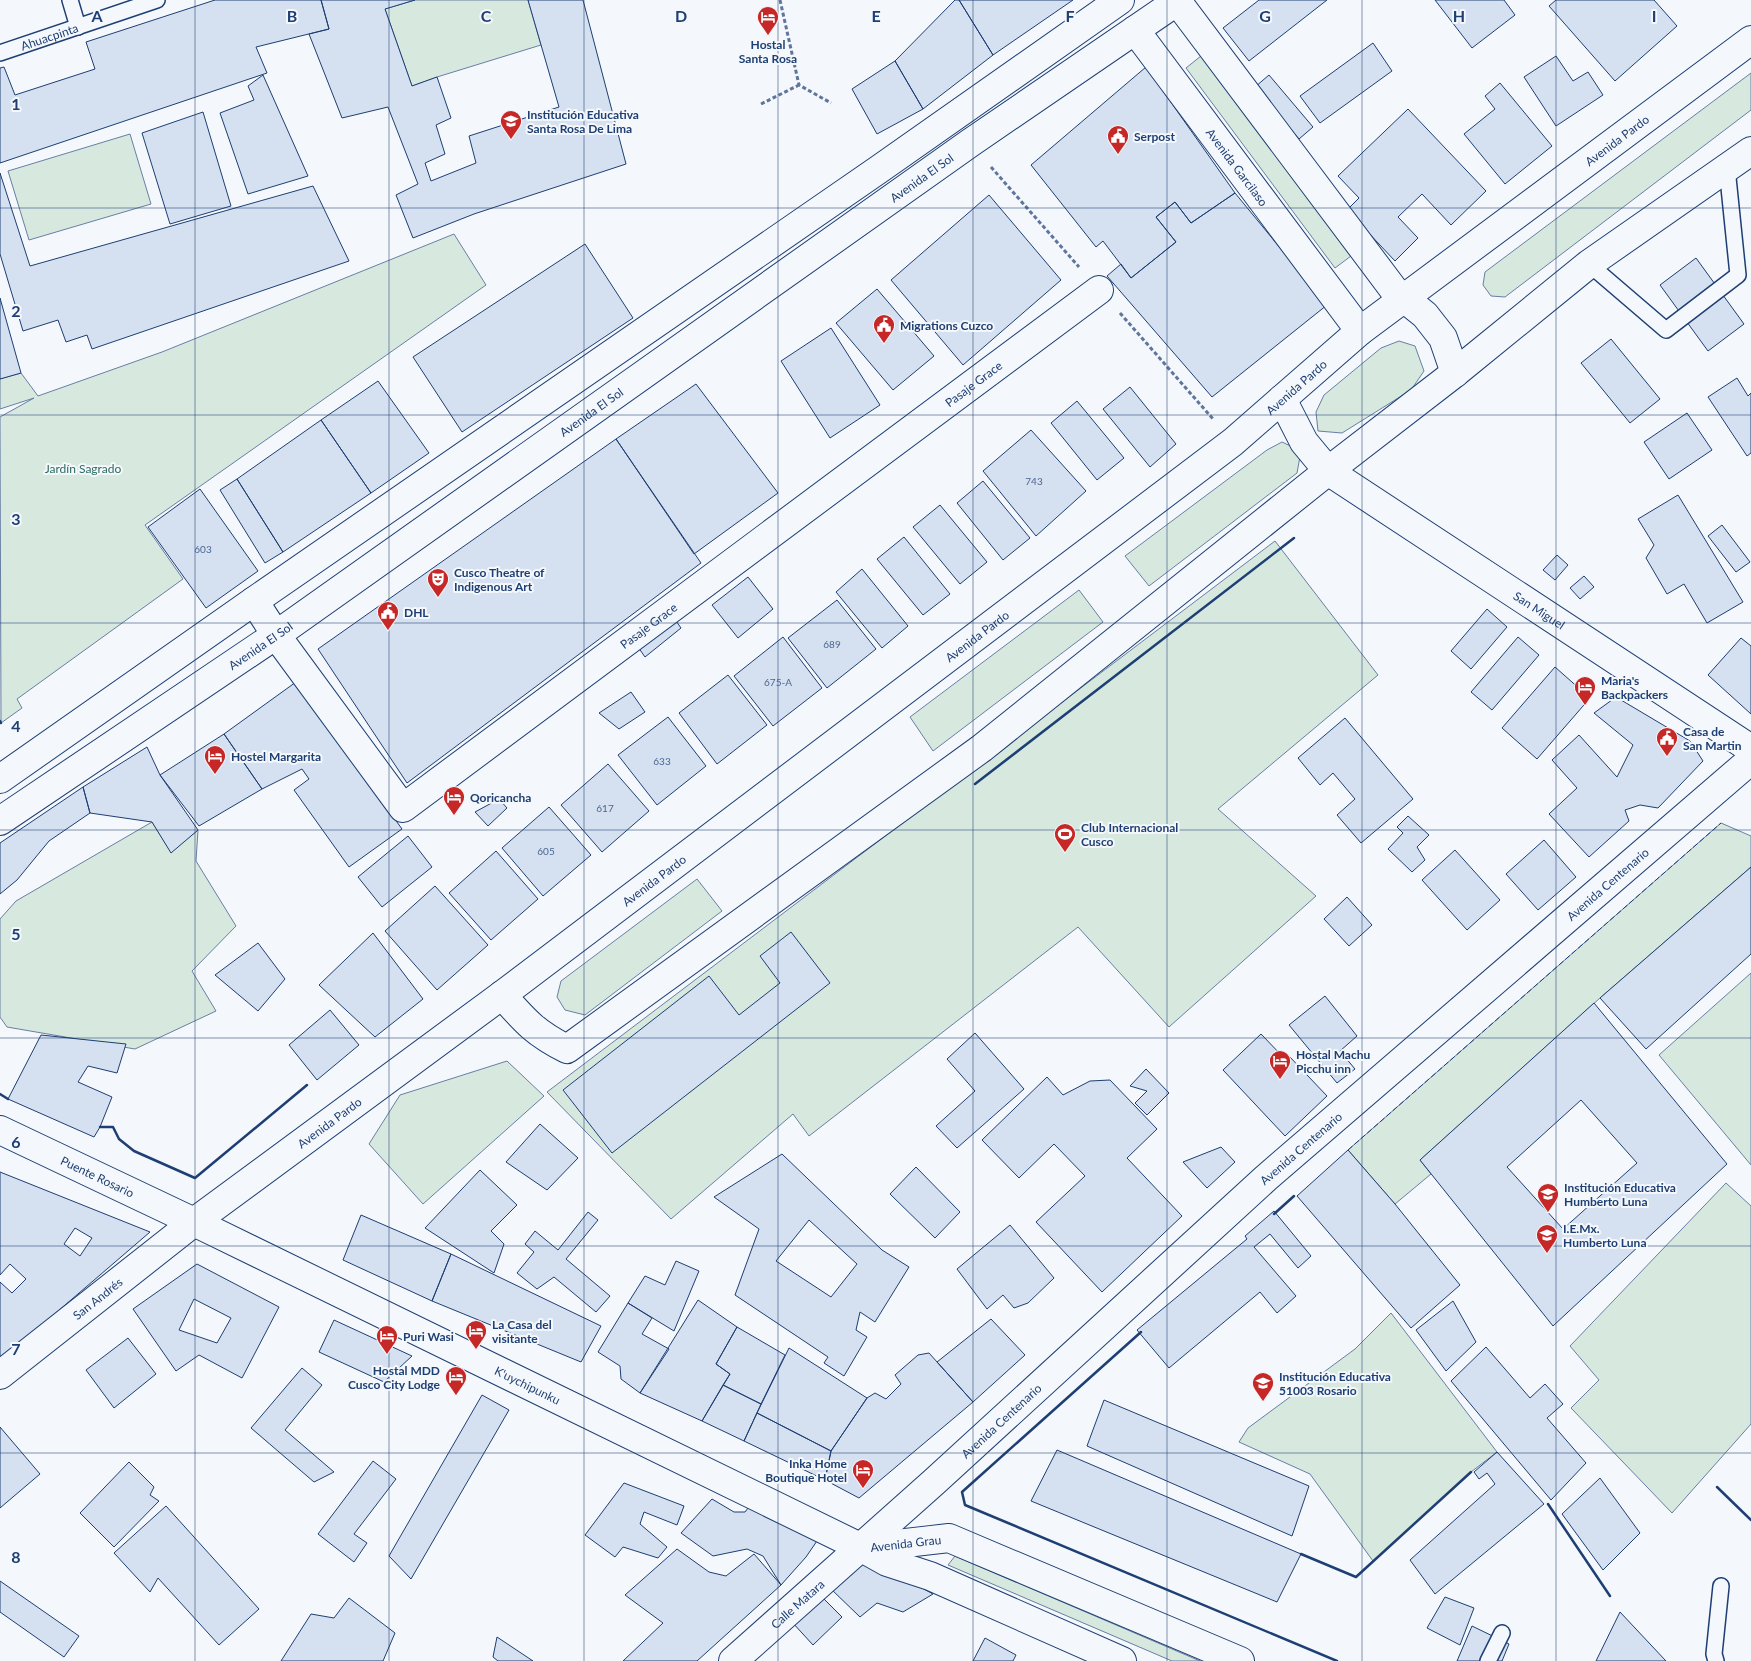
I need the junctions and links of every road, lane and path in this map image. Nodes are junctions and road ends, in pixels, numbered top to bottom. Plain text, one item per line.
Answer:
1 (70, 0) edge
2 (157, 0) edge
3 (780, 0) edge
4 (1120, 0) edge
5 (1177, 0) edge
6 (78, 27) junction
7 (1135, 30) junction
8 (1751, 40) edge
9 (0, 53) edge
10 (799, 85) junction
11 (831, 103) dead end
12 (760, 104) dead end
13 (1751, 151) edge
14 (1727, 168) junction
15 (1589, 264) junction
16 (1100, 290) dead end
17 (1405, 298) junction
18 (1360, 331) junction
19 (1455, 373) junction
20 (1282, 399) junction
21 (1328, 470) junction
22 (254, 601) junction
23 (276, 634) junction
24 (1751, 749) edge
25 (1751, 760) edge
26 (0, 779) edge
27 (0, 821) edge
28 (502, 995) junction
29 (0, 1130) edge
30 (194, 1222) junction
31 (0, 1375) edge
32 (862, 1548) junction
33 (1721, 1586) dead end
34 (1502, 1633) dead end
35 (733, 1661) edge
36 (1122, 1661) edge
37 (1240, 1661) edge
38 (1488, 1661) edge
39 (1716, 1661) edge

1 - 6 lane
2 - 6 lane, Ahuacpinta
3 - 10 path
4 - 7 street, Avenida Garcilaso
4 - 22 street
5 - 7 street, Avenida El Sol
5 - 17 street
6 - 9 lane, Ahuacpinta
7 - 18 street, Avenida Garcilaso
7 - 23 street, Avenida El Sol
8 - 17 street, Avenida Pardo
10 - 11 path
10 - 12 path
13 - 14 street
14 - 15 street
14 - 15 lane
15 - 19 street
16 - 23 street, Pasaje Grace
17 - 18 street, Avenida Pardo
17 - 19 street
18 - 20 street, Avenida Pardo
19 - 21 street
20 - 21 street, San Miguel
20 - 28 street, Avenida Pardo
21 - 24 street, San Miguel
21 - 28 street
22 - 23 street, Pasaje Grace
22 - 26 street
23 - 27 street, Avenida El Sol
25 - 32 street, Avenida Centenario
28 - 30 street, Avenida Pardo
29 - 30 street, Puente Rosario
30 - 31 street, San Andrés
30 - 32 street, K'uychipunku
32 - 35 street, Calle Matara
32 - 36 street, Avenida Grau
32 - 37 street, Avenida Grau
33 - 39 lane
34 - 38 lane

